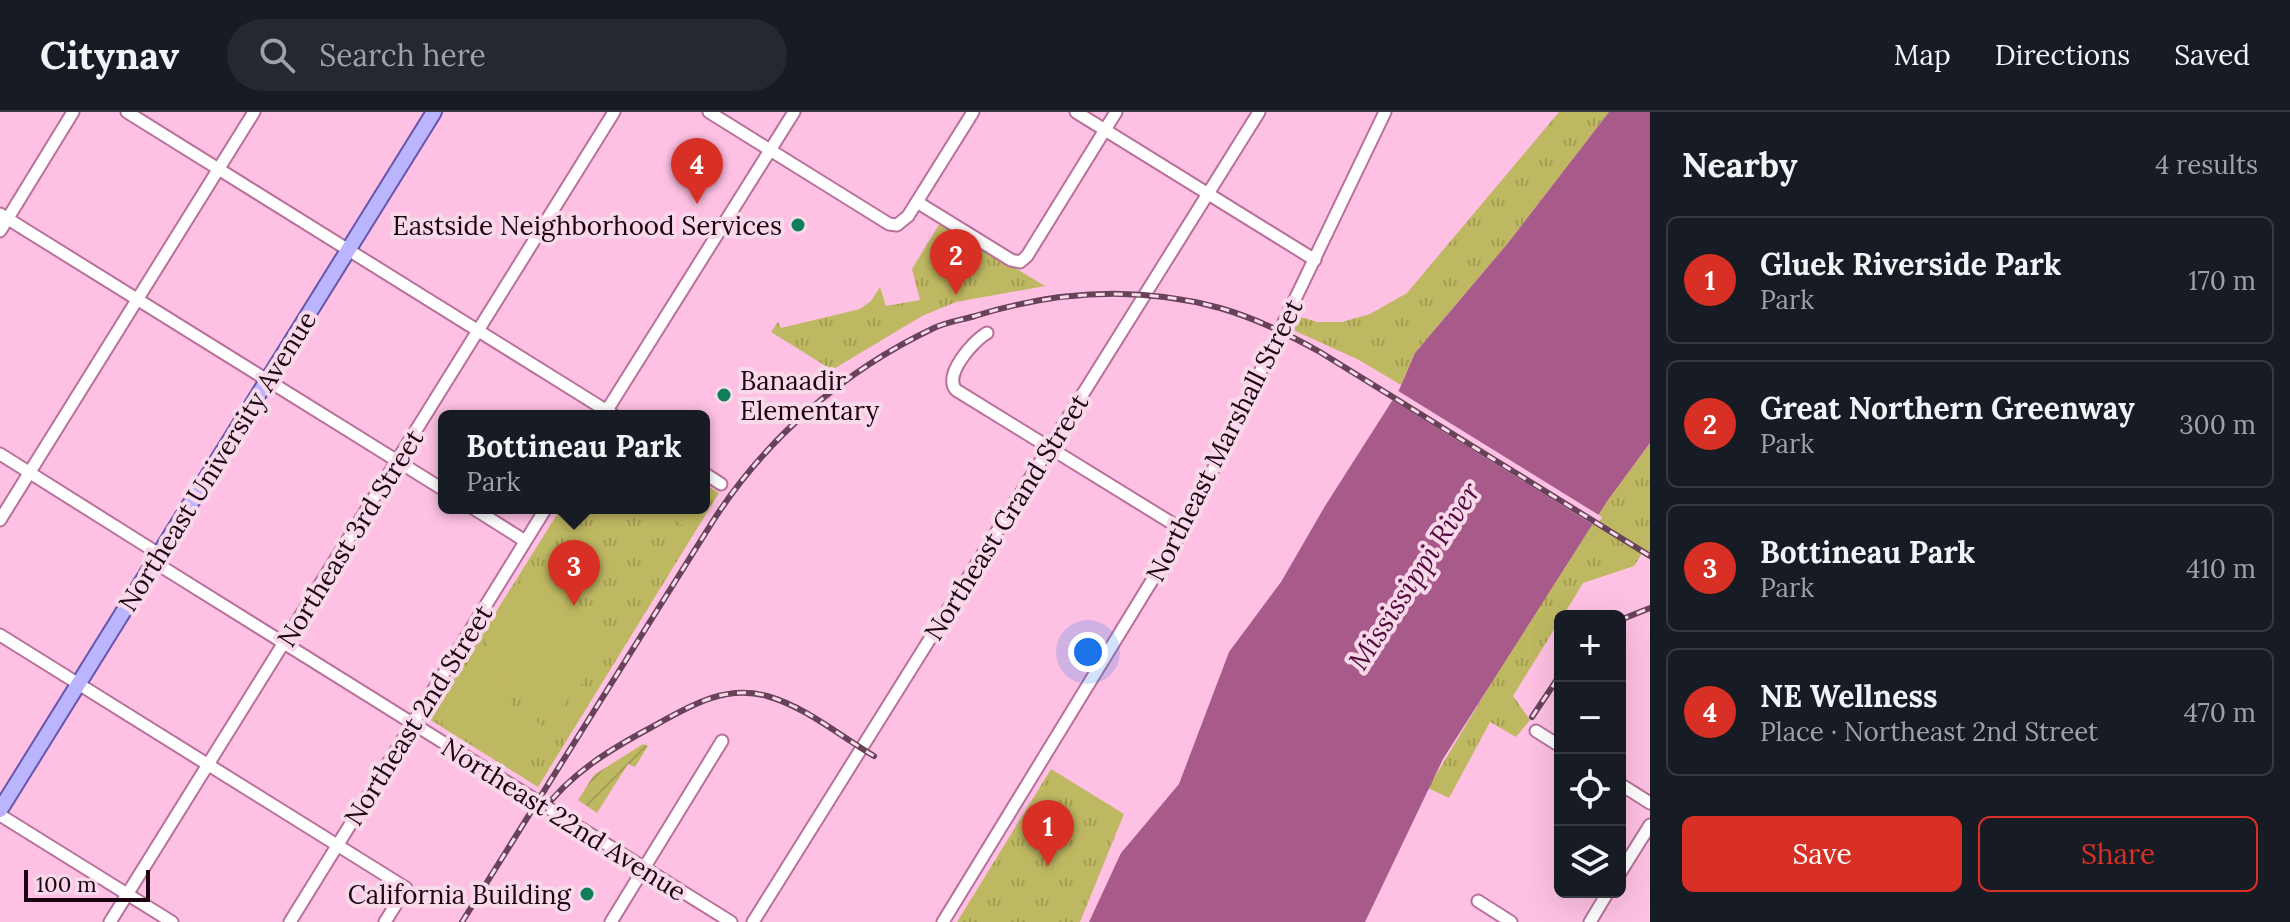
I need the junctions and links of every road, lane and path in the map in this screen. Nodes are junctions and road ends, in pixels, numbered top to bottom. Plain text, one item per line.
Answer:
1 (73, 112) edge
2 (127, 112) edge
3 (254, 112) edge
4 (614, 112) edge
5 (709, 112) edge
6 (794, 112) edge
7 (973, 112) edge
8 (1076, 112) edge
9 (1116, 112) edge
10 (1259, 112) edge
11 (1385, 112) edge
12 (429, 114) edge
13 (1105, 130) junction
14 (770, 150) junction
15 (219, 169) junction
16 (1208, 194) junction
17 (917, 202) junction
18 (4, 217) edge
19 (0, 231) edge
20 (348, 250) junction
21 (1315, 260) junction
22 (137, 299) junction
23 (478, 330) junction
24 (987, 333) dead end
25 (268, 379) junction
26 (602, 410) edge
27 (610, 410) edge
28 (1049, 447) junction
29 (0, 454) edge
30 (397, 461) junction
31 (29, 473) junction
32 (710, 477) edge
33 (721, 484) dead end
34 (438, 486) edge
35 (482, 514) edge
36 (542, 514) edge
37 (0, 520) edge
38 (1183, 530) junction
39 (525, 541) junction
40 (156, 558) junction
41 (0, 635) edge
42 (284, 644) junction
43 (78, 685) junction
44 (412, 724) junction
45 (1536, 731) dead end
46 (722, 741) dead end
47 (1554, 742) edge
48 (207, 765) junction
49 (1626, 788) edge
50 (1650, 803) edge
51 (0, 813) edge
52 (1650, 825) edge
53 (338, 846) junction
54 (1626, 863) edge
55 (644, 868) junction
56 (127, 895) junction
57 (1604, 898) edge
58 (1478, 901) dead end
59 (110, 922) edge
60 (172, 922) edge
61 (290, 922) edge
62 (385, 922) edge
63 (611, 922) edge
64 (731, 922) edge
65 (753, 922) edge
66 (943, 922) edge
67 (1511, 922) edge
68 (1590, 922) edge

1 - 18 street
2 - 15 street
3 - 15 street
4 - 23 street, Northeast 3rd Street
5 - 14 street
6 - 14 street
7 - 17 street
8 - 13 street
9 - 13 street
10 - 16 street, Northeast Grand Street
11 - 21 street, Northeast Marshall Street
12 - 20 main road, Northeast University Avenue
13 - 16 street
13 - 17 street
14 - 17 street
14 - 27 street
15 - 20 street
15 - 22 street
16 - 21 street
16 - 28 street, Northeast Grand Street
18 - 19 street
18 - 22 street
20 - 23 street
20 - 25 main road, Northeast University Avenue
21 - 38 street, Northeast Marshall Street
22 - 25 street
22 - 31 street
23 - 26 street
23 - 30 street, Northeast 3rd Street
24 - 28 street
25 - 30 street
25 - 40 main road, Northeast University Avenue
28 - 38 street
28 - 65 street, Northeast Grand Street
29 - 31 street, Northeast 22nd Avenue
30 - 34 street
30 - 42 street, Northeast 3rd Street
31 - 37 street
31 - 40 street, Northeast 22nd Avenue
32 - 33 street
35 - 39 street
36 - 39 street, Northeast 2nd Street
38 - 66 street, Northeast Marshall Street
39 - 44 street, Northeast 2nd Street
40 - 42 street, Northeast 22nd Avenue
40 - 43 main road, Northeast University Avenue
41 - 43 street
42 - 44 street, Northeast 22nd Avenue
42 - 48 street, Northeast 3rd Street
43 - 48 street
43 - 51 main road, Northeast University Avenue
44 - 53 street, Northeast 2nd Street
44 - 55 street, Northeast 22nd Avenue
45 - 47 street
46 - 55 street
48 - 53 street
48 - 56 street, Northeast 3rd Street
49 - 50 street
51 - 56 street
52 - 54 street
53 - 61 street, Northeast 2nd Street
53 - 62 street
55 - 63 street
55 - 64 street, Northeast 22nd Avenue
56 - 59 street, Northeast 3rd Street
56 - 60 street
57 - 68 street
58 - 67 street

